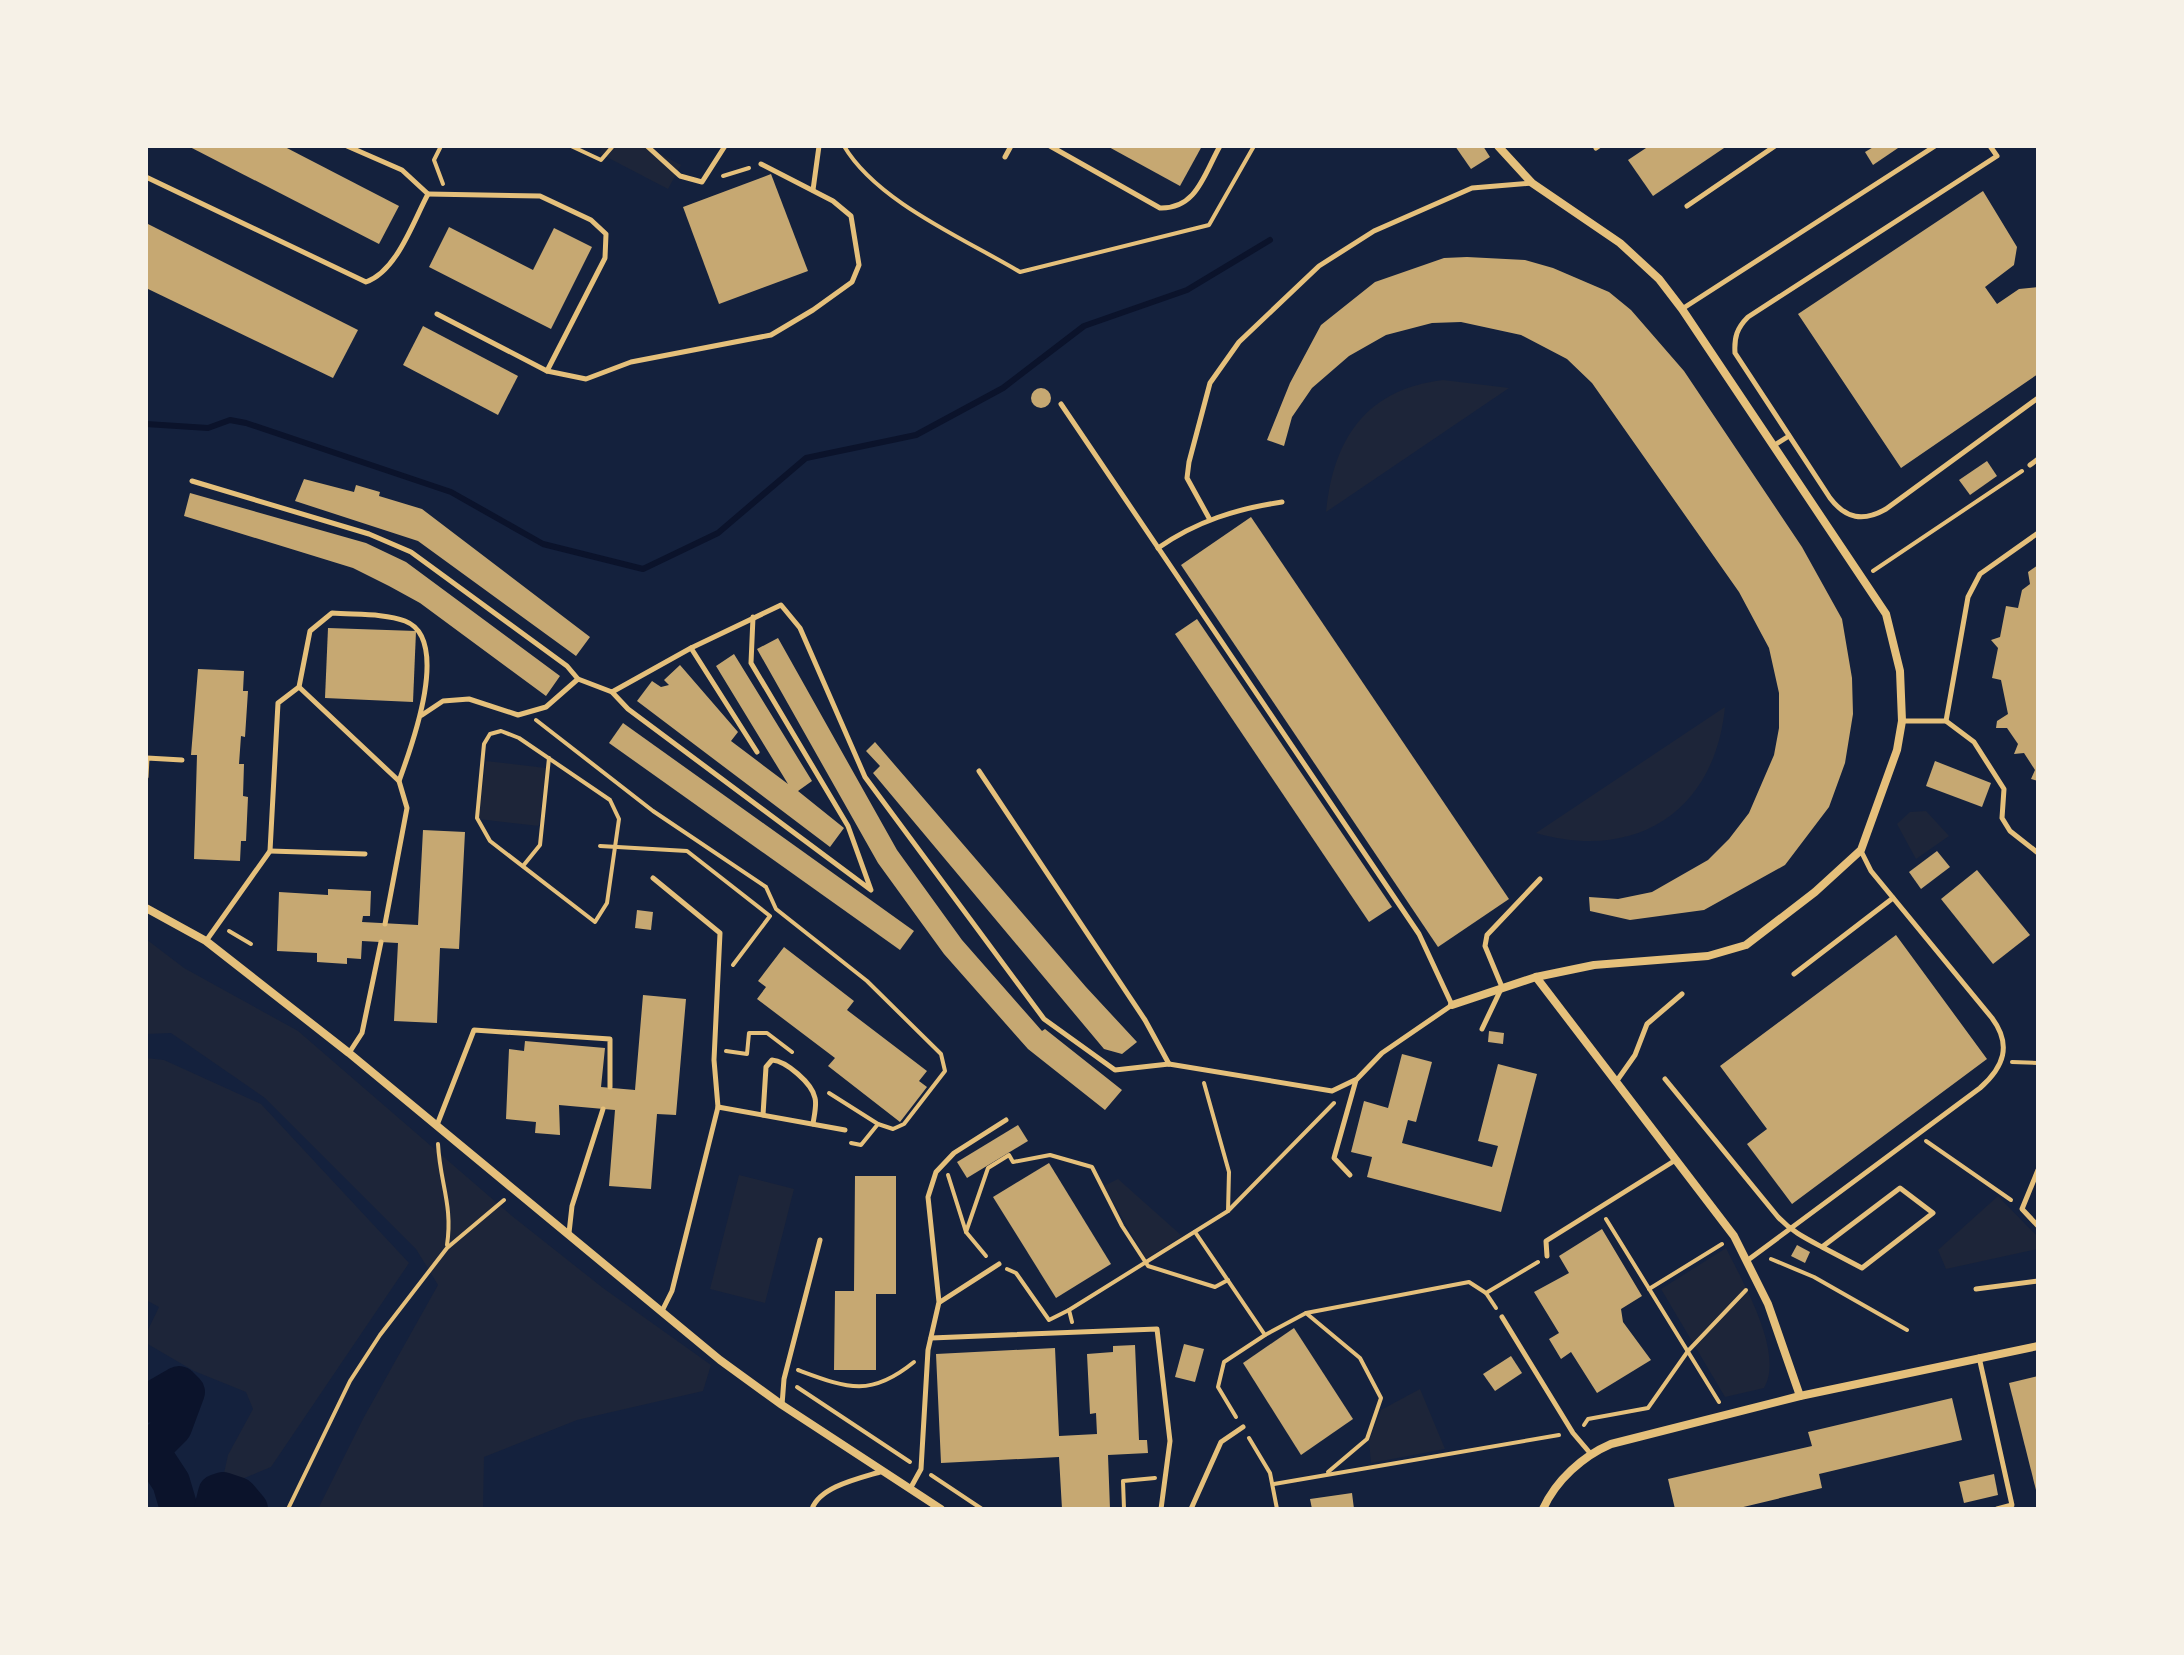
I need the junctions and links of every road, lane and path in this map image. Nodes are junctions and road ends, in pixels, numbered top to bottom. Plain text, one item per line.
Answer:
1 (347, 146) edge
2 (441, 146) edge
3 (571, 146) edge
4 (613, 146) edge
5 (647, 146) edge
6 (725, 146) edge
7 (819, 146) edge
8 (844, 146) edge
9 (1011, 146) edge
10 (1050, 146) edge
11 (1220, 146) edge
12 (1254, 146) edge
13 (1498, 146) edge
14 (1775, 146) edge
15 (1935, 146) edge
16 (1990, 146) edge
17 (1005, 157) dead end
18 (761, 164) joint
19 (146, 177) edge
20 (702, 182) junction
21 (1532, 183) junction
22 (813, 190) junction
23 (428, 194) junction
24 (438, 196) junction
25 (1687, 206) dead end
26 (1682, 309) junction
27 (437, 314) dead end
28 (547, 371) junction
29 (2038, 398) edge
30 (1061, 404) dead end
31 (1789, 436) junction
32 (1773, 446) junction
33 (2038, 459) edge
34 (2030, 465) dead end
35 (2019, 473) dead end
36 (192, 481) dead end
37 (1282, 502) dead end
38 (1209, 518) junction
39 (2038, 533) edge
40 (1158, 548) junction
41 (1862, 578) junction
42 (753, 617) junction
43 (691, 648) junction
44 (578, 679) junction
45 (299, 687) junction
46 (612, 692) junction
47 (531, 711) junction
48 (422, 715) junction
49 (1902, 721) junction
50 (1946, 721) junction
51 (757, 752) dead end
52 (549, 758) junction
53 (182, 760) dead end
54 (979, 771) dead end
55 (146, 777) edge
56 (399, 781) junction
57 (1861, 850) junction
58 (270, 851) junction
59 (2038, 853) edge
60 (365, 854) dead end
61 (523, 866) junction
62 (653, 878) dead end
63 (1540, 879) dead end
64 (1893, 898) junction
65 (146, 908) edge
66 (217, 924) junction
67 (385, 924) dead end
68 (206, 941) junction
69 (381, 942) dead end
70 (251, 944) dead end
71 (1794, 974) dead end
72 (1536, 977) junction
73 (1502, 987) junction
74 (1682, 994) dead end
75 (1452, 1005) junction
76 (1482, 1029) dead end
77 (749, 1035) dead end
78 (724, 1051) dead end
79 (349, 1053) junction
80 (2002, 1061) junction
81 (2038, 1063) edge
82 (1169, 1064) junction
83 (1201, 1069) junction
84 (1357, 1079) junction
85 (1665, 1079) dead end
86 (1615, 1083) junction
87 (610, 1087) dead end
88 (1335, 1101) dead end
89 (718, 1107) junction
90 (603, 1109) dead end
91 (763, 1115) junction
92 (1006, 1120) dead end
93 (813, 1124) junction
94 (878, 1124) dead end
95 (437, 1125) junction
96 (845, 1130) dead end
97 (1918, 1135) junction
98 (1674, 1161) junction
99 (2038, 1170) edge
100 (1350, 1175) dead end
101 (517, 1189) junction
102 (2022, 1209) junction
103 (1228, 1211) junction
104 (1608, 1223) dead end
105 (2038, 1226) edge
106 (1790, 1231) junction
107 (966, 1232) dead end
108 (1195, 1232) junction
109 (569, 1233) junction
110 (1734, 1236) junction
111 (820, 1240) dead end
112 (1822, 1247) junction
113 (447, 1248) junction
114 (1757, 1254) junction
115 (1547, 1256) joint
116 (1748, 1260) junction
117 (1146, 1263) junction
118 (999, 1264) dead end
119 (1228, 1280) junction
120 (2038, 1281) edge
121 (1649, 1289) junction
122 (1976, 1289) dead end
123 (1746, 1290) dead end
124 (939, 1302) junction
125 (662, 1311) junction
126 (1306, 1313) junction
127 (1502, 1317) dead end
128 (1907, 1330) dead end
129 (1074, 1333) junction
130 (1265, 1335) junction
131 (931, 1338) junction
132 (2038, 1346) edge
133 (928, 1350) junction
134 (1688, 1351) junction
135 (1979, 1357) junction
136 (798, 1370) dead end
137 (784, 1379) junction
138 (1800, 1396) junction
139 (782, 1405) junction
140 (1726, 1414) junction
141 (1243, 1427) junction
142 (1573, 1433) junction
143 (1590, 1453) junction
144 (921, 1469) junction
145 (884, 1471) junction
146 (1325, 1474) junction
147 (1274, 1484) junction
148 (910, 1489) junction
149 (288, 1509) edge
150 (812, 1509) edge
151 (941, 1509) edge
152 (982, 1509) edge
153 (1161, 1509) edge
154 (1191, 1509) edge
155 (1277, 1509) edge
156 (1543, 1509) edge
157 (1997, 1509) edge

1 - 23 lane
2 - 24 path
3 - 4 path
5 - 20 lane
6 - 20 lane
7 - 22 lane
8 - 12 path
9 - 17 lane
10 - 11 lane
13 - 21 street
14 - 25 lane
15 - 26 lane
16 - 31 lane
18 - 20 path
18 - 22 lane
19 - 23 lane
21 - 26 street
21 - 38 lane
22 - 28 lane
23 - 24 lane
24 - 28 lane
26 - 32 street
27 - 28 lane
29 - 31 lane
30 - 40 lane
31 - 32 lane
32 - 41 street
33 - 34 lane
35 - 41 path
36 - 44 lane
37 - 38 lane
38 - 40 lane
39 - 50 lane
40 - 75 lane
41 - 49 street
42 - 43 lane
42 - 46 lane
42 - 82 lane
43 - 46 lane
43 - 51 lane
44 - 46 lane
44 - 47 lane
45 - 48 lane
45 - 56 lane
45 - 58 lane
47 - 48 lane
47 - 94 path
48 - 56 lane
49 - 50 lane
49 - 57 street
50 - 59 lane
52 - 61 path
52 - 61 path
52 - 61 path
53 - 55 lane
54 - 82 lane
56 - 67 lane
57 - 64 lane
57 - 72 street
58 - 60 lane
58 - 66 lane
62 - 89 lane
63 - 73 lane
64 - 71 lane
64 - 80 lane
65 - 68 street
66 - 68 lane
66 - 70 path
68 - 79 street
69 - 79 lane
72 - 73 street
72 - 86 street
73 - 75 street
73 - 76 lane
74 - 86 lane
75 - 84 lane
77 - 78 path
79 - 95 street
80 - 81 path
80 - 97 lane
82 - 83 lane
83 - 84 lane
83 - 103 path
84 - 100 lane
85 - 106 lane
86 - 98 street
87 - 95 lane
88 - 103 path
89 - 91 lane
89 - 125 lane
90 - 109 lane
91 - 93 lane
91 - 93 lane
92 - 124 lane
93 - 96 lane
95 - 101 street
95 - 113 path
97 - 102 path
97 - 106 lane
98 - 110 street
98 - 115 lane
99 - 102 lane
101 - 109 street
101 - 113 path
102 - 105 lane
103 - 108 path
104 - 121 path
106 - 112 lane
106 - 114 lane
107 - 117 path
108 - 117 path
108 - 119 path
109 - 125 street
110 - 116 street
110 - 121 path
111 - 137 lane
112 - 112 lane
113 - 149 path
114 - 116 lane
114 - 128 path
115 - 126 path
116 - 138 street
117 - 119 path
117 - 129 path
118 - 124 lane
119 - 130 path
120 - 122 lane
121 - 134 path
123 - 134 path
124 - 131 lane
125 - 139 street
126 - 130 path
126 - 146 path
127 - 142 lane
129 - 131 lane
129 - 153 lane
130 - 141 path
131 - 133 lane
132 - 135 street
133 - 136 path
133 - 144 lane
134 - 140 path
134 - 142 path
135 - 138 street
135 - 157 lane
137 - 139 lane
137 - 144 path
138 - 140 street
139 - 145 street
140 - 143 street
141 - 147 path
141 - 154 lane
142 - 143 lane
142 - 146 path
143 - 156 street
144 - 148 lane
144 - 152 path
145 - 148 street
145 - 150 lane
146 - 147 path
147 - 155 path
148 - 151 street

